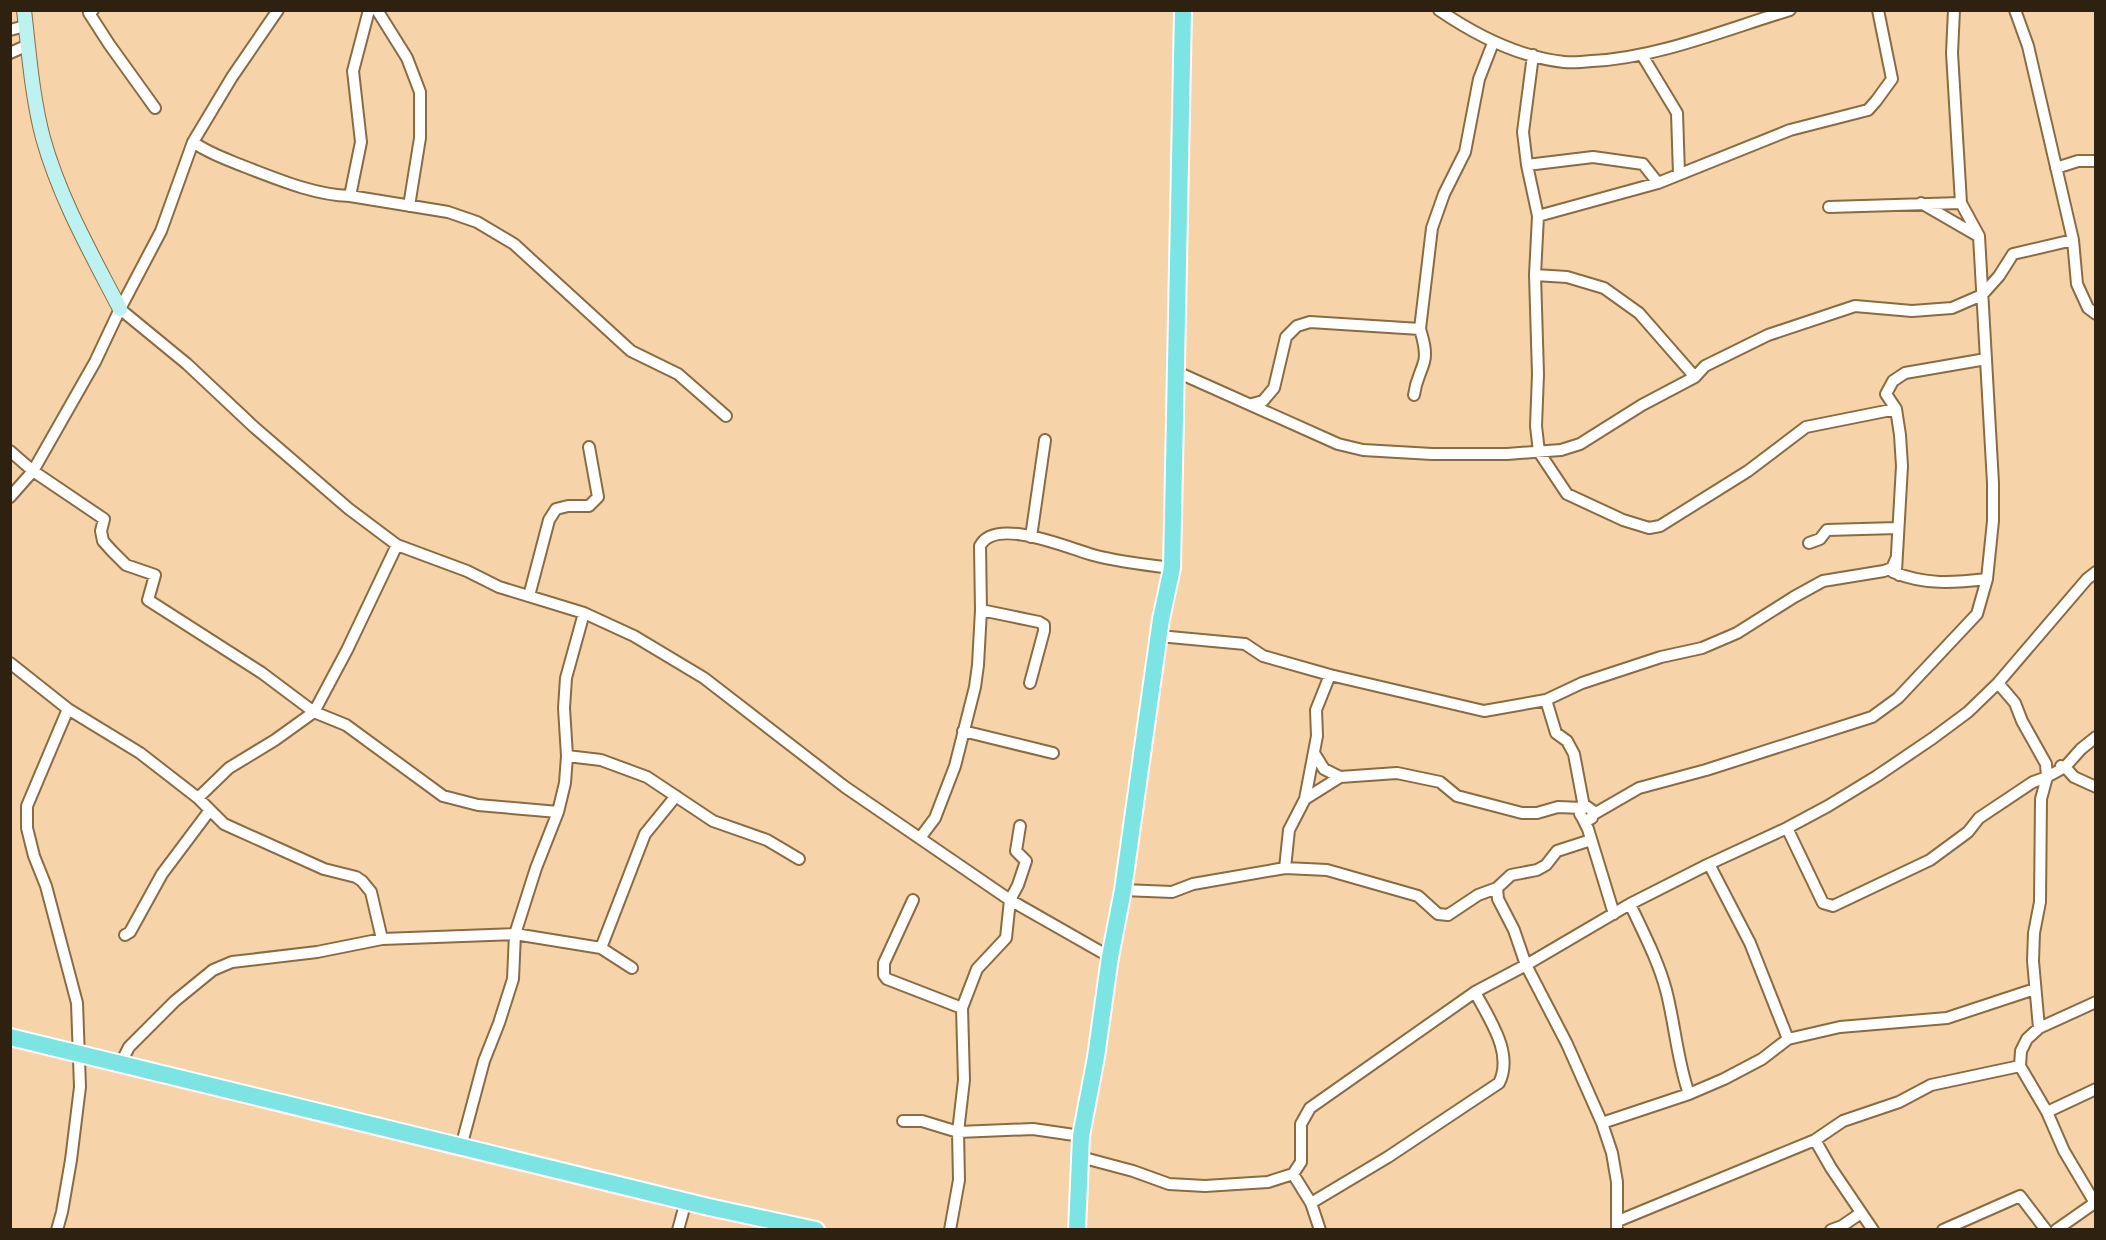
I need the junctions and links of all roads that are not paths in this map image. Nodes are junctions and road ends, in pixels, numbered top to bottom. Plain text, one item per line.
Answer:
1 (24, 10) edge
2 (93, 10) edge
3 (278, 10) edge
4 (369, 10) edge
5 (377, 10) edge
6 (1184, 10) edge
7 (1439, 10) edge
8 (1790, 10) edge
9 (1878, 10) edge
10 (1954, 10) edge
11 (2015, 10) edge
12 (26, 26) junction
13 (10, 30) edge
14 (1493, 42) junction
15 (28, 45) junction
16 (10, 53) edge
17 (1533, 55) junction
18 (1642, 55) junction
19 (155, 108) dead end
20 (193, 142) junction
21 (2096, 161) edge
22 (1527, 165) junction
23 (2056, 168) junction
24 (1679, 174) junction
25 (1658, 183) junction
26 (350, 196) junction
27 (1921, 203) junction
28 (1961, 203) junction
29 (409, 206) junction
30 (1829, 207) dead end
31 (1539, 216) junction
32 (1979, 236) junction
33 (2073, 240) junction
34 (1535, 275) junction
35 (1982, 295) junction
36 (120, 309) junction
37 (2096, 314) edge
38 (1420, 329) junction
39 (1986, 359) junction
40 (1177, 372) junction
41 (1695, 378) junction
42 (1414, 395) dead end
43 (1252, 405) junction
44 (1896, 410) junction
45 (726, 416) dead end
46 (1045, 440) dead end
47 (589, 447) dead end
48 (10, 451) edge
49 (1539, 452) junction
50 (33, 471) junction
51 (10, 497) edge
52 (1897, 528) junction
53 (1031, 537) junction
54 (1809, 543) dead end
55 (397, 545) junction
56 (1896, 560) junction
57 (1172, 568) junction
58 (1884, 571) junction
59 (2096, 572) edge
60 (1899, 575) junction
61 (1987, 579) junction
62 (529, 596) junction
63 (981, 610) junction
64 (584, 612) junction
65 (1159, 636) junction
66 (10, 663) edge
67 (1330, 675) junction
68 (1030, 683) dead end
69 (1998, 683) junction
70 (1546, 700) junction
71 (68, 709) junction
72 (314, 712) junction
73 (963, 731) junction
74 (2096, 737) edge
75 (1053, 753) dead end
76 (1314, 753) junction
77 (567, 756) junction
78 (2046, 765) junction
79 (2066, 767) junction
80 (1340, 777) junction
81 (2047, 777) junction
82 (2096, 787) edge
83 (676, 796) junction
84 (198, 798) junction
85 (1305, 799) junction
86 (210, 810) junction
87 (558, 812) junction
88 (1586, 816) junction
89 (1020, 826) dead end
90 (1787, 828) junction
91 (920, 838) junction
92 (799, 859) dead end
93 (1708, 864) junction
94 (1285, 868) junction
95 (1497, 888) junction
96 (1123, 890) junction
97 (913, 900) dead end
98 (1010, 900) junction
99 (1630, 904) junction
100 (1614, 914) junction
101 (515, 934) junction
102 (125, 935) dead end
103 (382, 939) junction
104 (601, 948) junction
105 (1110, 957) junction
106 (1526, 965) junction
107 (632, 968) dead end
108 (2035, 989) junction
109 (1474, 992) junction
110 (2096, 1002) edge
111 (962, 1008) junction
112 (2038, 1028) junction
113 (10, 1036) edge
114 (1788, 1039) junction
115 (77, 1052) junction
116 (121, 1063) junction
117 (2020, 1066) junction
118 (2096, 1089) edge
119 (1689, 1094) junction
120 (1089, 1096) junction
121 (2047, 1112) junction
122 (903, 1120) dead end
123 (1602, 1123) junction
124 (958, 1132) junction
125 (1081, 1136) junction
126 (1815, 1140) junction
127 (461, 1147) junction
128 (1088, 1159) junction
129 (1293, 1174) junction
130 (686, 1201) junction
131 (1311, 1203) junction
132 (2095, 1203) edge
133 (1861, 1213) junction
134 (1618, 1225) edge
135 (1080, 1229) edge
136 (57, 1230) edge
137 (678, 1230) edge
138 (816, 1230) edge
139 (950, 1230) edge
140 (1320, 1230) edge
141 (1831, 1230) edge
142 (1873, 1230) edge
143 (1943, 1230) edge
144 (2046, 1230) edge
145 (2056, 1230) edge

1 - 12 street
2 - 19 street
3 - 20 street
4 - 26 street
5 - 29 street
6 - 40 main road
7 - 14 street
8 - 18 street
9 - 24 street
10 - 28 street
11 - 23 street
12 - 13 street
12 - 15 street
14 - 17 street
14 - 38 street
15 - 16 street
15 - 36 street
17 - 18 street
17 - 22 street
18 - 24 street
20 - 26 street
20 - 36 street
21 - 23 street
22 - 25 street
22 - 31 street
23 - 33 street
24 - 25 street
25 - 31 street
26 - 29 street
27 - 28 street
27 - 30 street
27 - 32 street
28 - 32 street
29 - 45 street
31 - 34 street
32 - 35 street
33 - 35 street
33 - 37 street
34 - 41 street
34 - 49 street
35 - 39 street
35 - 41 street
36 - 50 street
36 - 55 street
38 - 42 street
38 - 43 street
39 - 44 street
39 - 61 street
40 - 43 street
40 - 57 main road
41 - 49 street
43 - 49 street
44 - 49 street
44 - 52 street
46 - 53 street
47 - 62 street
48 - 50 street
50 - 51 street
50 - 72 street
52 - 54 street
52 - 56 street
53 - 57 street
53 - 63 street
55 - 62 street
55 - 72 street
56 - 58 street
56 - 60 street
57 - 65 main road
58 - 60 street
58 - 70 street
59 - 69 street
60 - 61 street
61 - 88 street
62 - 64 street
63 - 68 street
63 - 73 street
64 - 77 street
64 - 91 street
65 - 67 street
65 - 96 main road
66 - 71 street
67 - 70 street
67 - 76 street
69 - 78 street
69 - 90 street
70 - 88 street
71 - 84 street
71 - 115 street
72 - 84 street
72 - 87 street
73 - 75 street
73 - 91 street
74 - 79 street
76 - 80 street
76 - 85 street
77 - 83 street
77 - 87 street
78 - 79 street
78 - 81 street
79 - 81 street
79 - 82 street
80 - 85 street
80 - 88 street
81 - 90 street
81 - 108 street
83 - 92 street
83 - 104 street
84 - 86 street
85 - 94 street
86 - 102 street
86 - 103 street
87 - 101 street
88 - 95 street
88 - 100 street
89 - 98 street
90 - 93 street
91 - 98 street
93 - 99 street
93 - 114 street
94 - 95 street
94 - 96 street
95 - 106 street
96 - 105 main road
97 - 111 street
98 - 105 street
98 - 111 street
99 - 100 street
99 - 119 street
100 - 106 street
101 - 103 street
101 - 104 street
101 - 127 street
103 - 116 street
104 - 107 street
105 - 120 main road
106 - 109 street
106 - 123 street
108 - 112 street
108 - 114 street
109 - 129 street
109 - 131 street
110 - 112 street
111 - 124 street
112 - 117 street
113 - 115 main road
114 - 119 street
115 - 116 main road
115 - 136 street
116 - 127 main road
117 - 121 street
117 - 126 street
118 - 121 street
119 - 123 street
120 - 125 main road
120 - 128 main road
121 - 132 street
122 - 124 street
123 - 134 street
124 - 125 street
124 - 139 street
125 - 135 main road
126 - 133 street
126 - 134 street
127 - 130 main road
128 - 129 street
128 - 135 main road
129 - 131 street
130 - 137 street
130 - 138 main road
131 - 140 street
132 - 145 street
133 - 141 street
133 - 142 street
143 - 144 street

